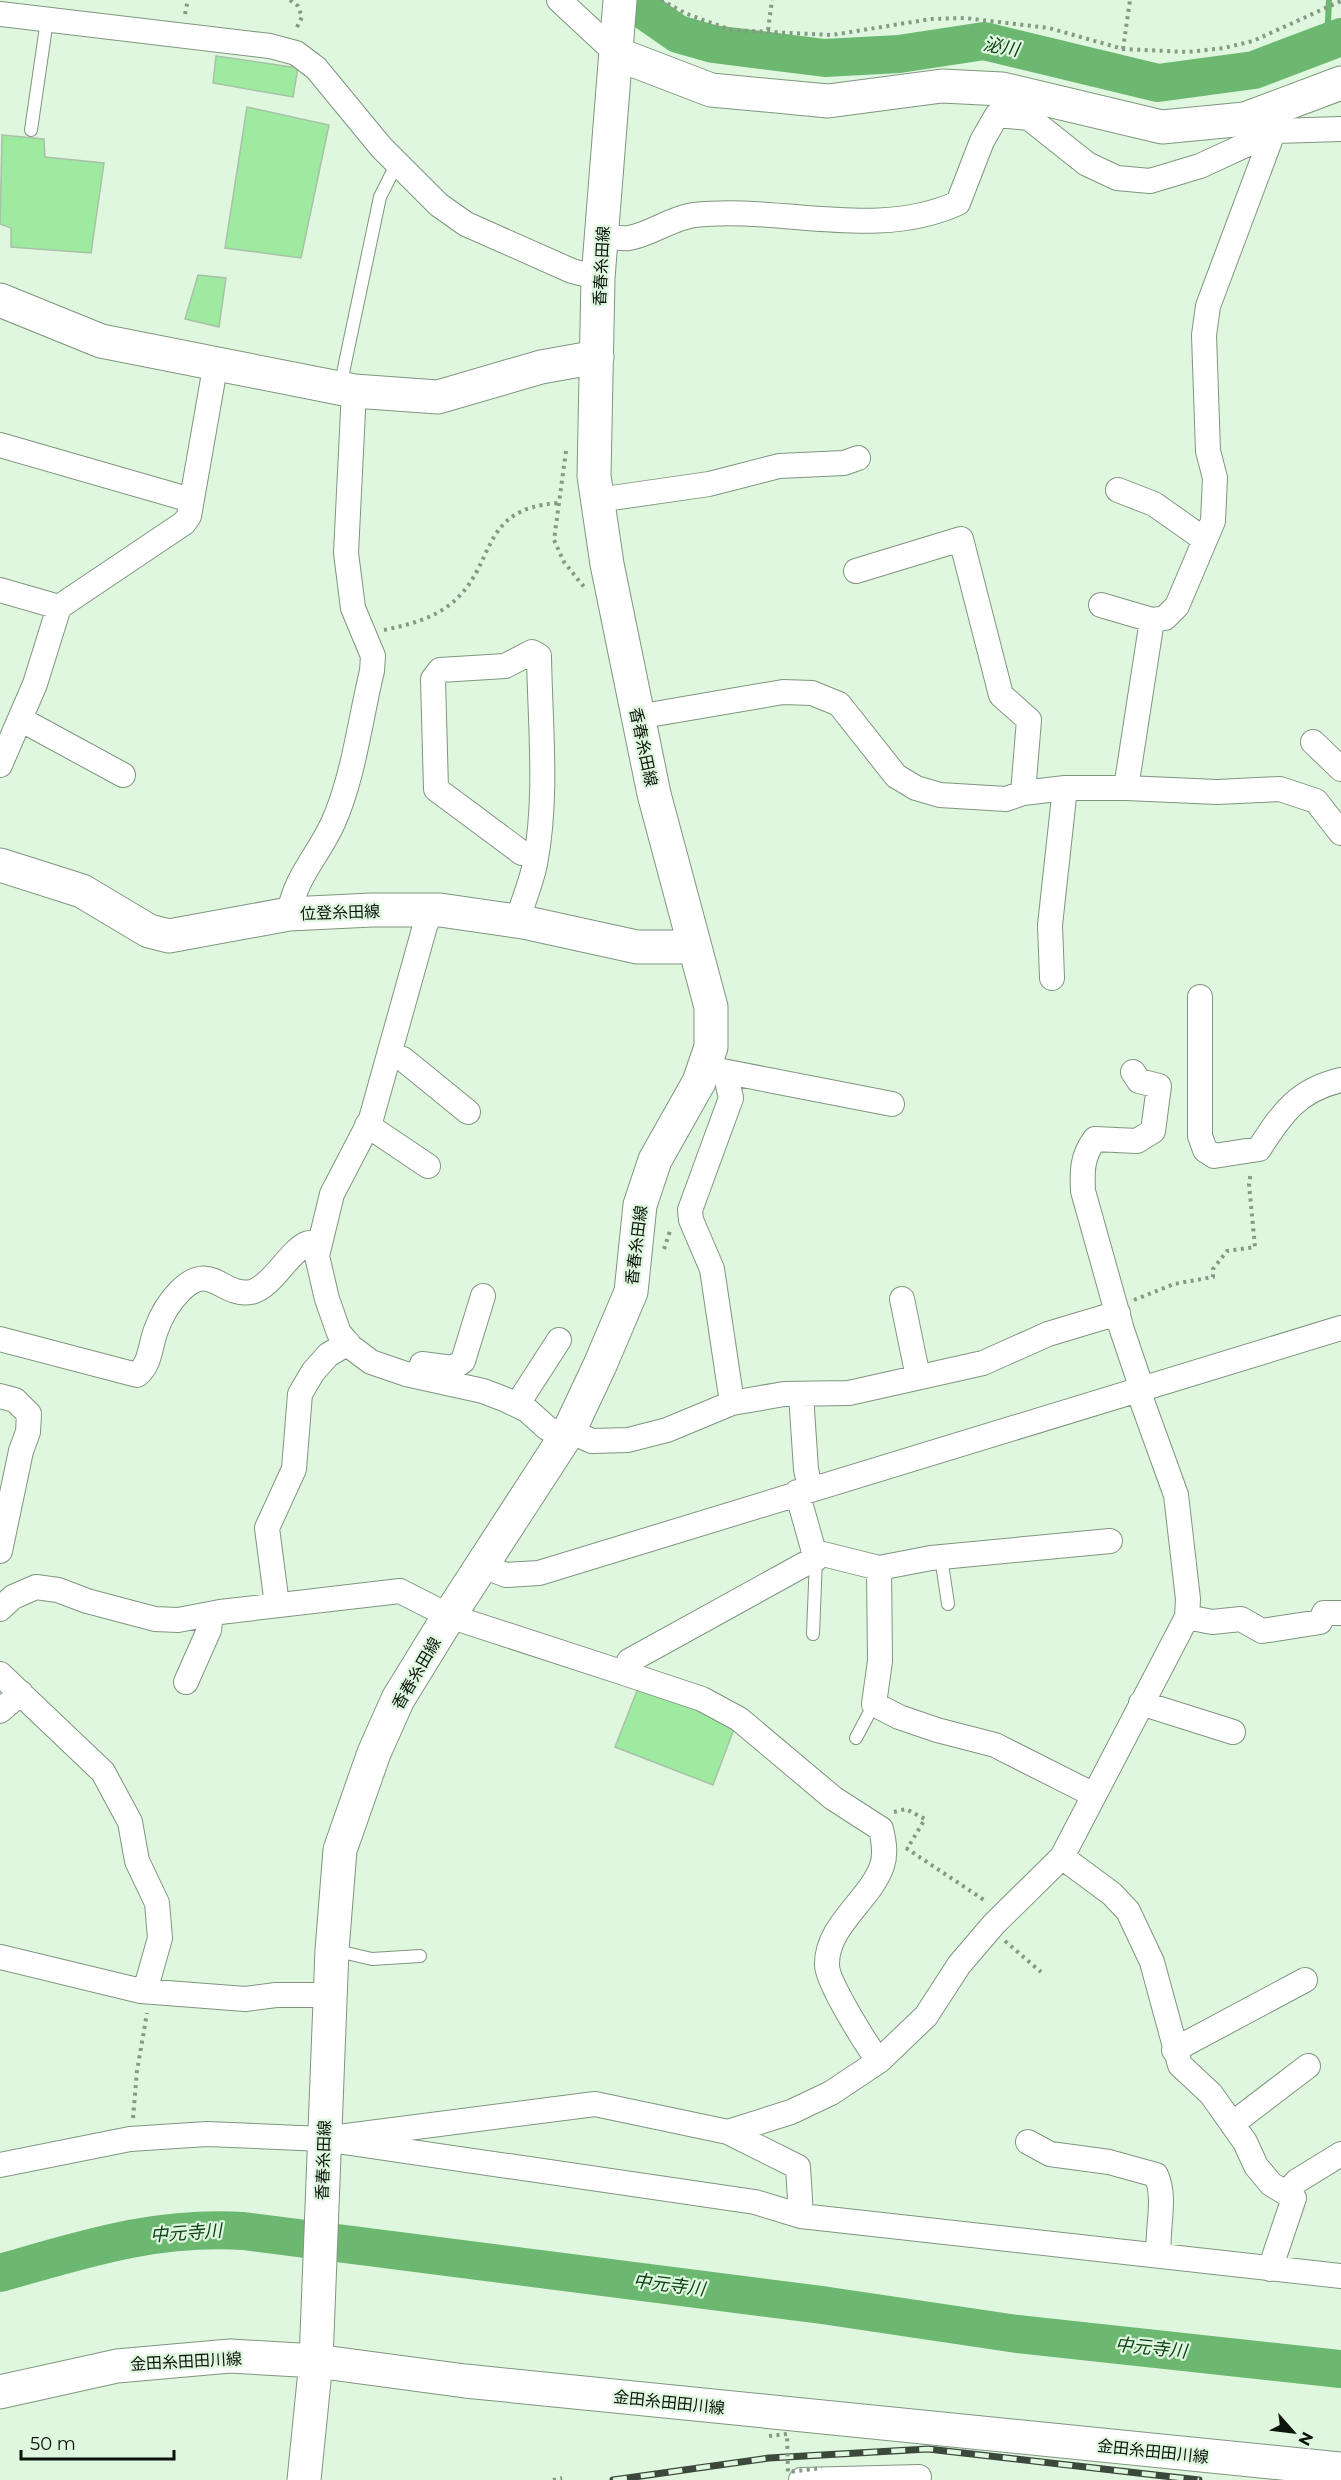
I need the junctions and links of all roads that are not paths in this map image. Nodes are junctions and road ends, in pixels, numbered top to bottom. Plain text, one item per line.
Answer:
1 (559, 0) edge
2 (620, 0) edge
3 (0, 14) edge
4 (47, 20) junction
5 (617, 54) junction
6 (1341, 83) edge
7 (1003, 103) junction
8 (1278, 120) junction
9 (1341, 129) edge
10 (31, 130) dead end
11 (397, 163) junction
12 (602, 236) junction
13 (598, 278) junction
14 (0, 300) edge
15 (597, 357) junction
16 (216, 362) junction
17 (347, 389) junction
18 (0, 445) edge
19 (858, 458) dead end
20 (1118, 490) dead end
21 (191, 500) junction
22 (598, 500) junction
23 (1205, 540) junction
24 (856, 571) dead end
25 (0, 590) edge
26 (1101, 605) dead end
27 (59, 607) junction
28 (1152, 620) junction
29 (637, 717) junction
30 (20, 718) junction
31 (1313, 742) dead end
32 (2, 752) edge
33 (1341, 769) edge
34 (123, 775) dead end
35 (1065, 788) junction
36 (1126, 788) junction
37 (1023, 793) junction
38 (1341, 833) edge
39 (536, 854) junction
40 (0, 865) edge
41 (433, 910) junction
42 (289, 914) junction
43 (518, 921) junction
44 (693, 946) junction
45 (1052, 978) dead end
46 (1200, 998) dead end
47 (389, 1054) junction
48 (715, 1070) junction
49 (1133, 1072) dead end
50 (1341, 1080) edge
51 (892, 1104) dead end
52 (468, 1112) dead end
53 (367, 1125) junction
54 (428, 1166) dead end
55 (320, 1242) junction
56 (483, 1296) dead end
57 (902, 1299) dead end
58 (1118, 1313) junction
59 (1341, 1328) edge
60 (0, 1339) edge
61 (559, 1340) dead end
62 (348, 1343) junction
63 (418, 1376) junction
64 (918, 1377) junction
65 (1140, 1389) junction
66 (801, 1395) junction
67 (0, 1396) edge
68 (732, 1403) junction
69 (517, 1405) junction
70 (567, 1434) junction
71 (804, 1490) junction
72 (1110, 1541) dead end
73 (0, 1551) edge
74 (941, 1557) junction
75 (816, 1559) junction
76 (483, 1566) junction
77 (879, 1568) junction
78 (948, 1604) dead end
79 (277, 1605) junction
80 (1, 1607) edge
81 (1341, 1613) edge
82 (211, 1614) junction
83 (448, 1616) junction
84 (1187, 1617) junction
85 (813, 1634) dead end
86 (624, 1673) junction
87 (0, 1674) edge
88 (186, 1682) dead end
89 (21, 1693) junction
90 (1141, 1703) junction
91 (874, 1704) junction
92 (0, 1712) edge
93 (1233, 1732) dead end
94 (856, 1738) dead end
95 (1094, 1795) junction
96 (1062, 1857) junction
97 (332, 1950) junction
98 (420, 1956) dead end
99 (0, 1957) edge
100 (1305, 1980) dead end
101 (148, 1991) junction
102 (332, 1995) junction
103 (1174, 2050) junction
104 (879, 2061) junction
105 (1308, 2066) dead end
106 (1232, 2124) junction
107 (728, 2132) junction
108 (1028, 2142) dead end
109 (323, 2151) junction
110 (1341, 2154) edge
111 (0, 2165) edge
112 (1286, 2193) junction
113 (801, 2216) junction
114 (1159, 2256) junction
115 (1270, 2269) junction
116 (1341, 2276) edge
117 (316, 2349) junction
118 (0, 2392) edge
119 (1341, 2469) edge
120 (304, 2480) edge
121 (801, 2480) edge
122 (918, 2480) edge

1 - 5 street
2 - 5 main road, 香春糸田線
3 - 4 street
4 - 10 lane
4 - 11 street
5 - 7 main road
5 - 12 main road, 香春糸田線
6 - 8 main road
7 - 8 main road
7 - 8 street
7 - 12 street
8 - 9 street
8 - 23 street
11 - 13 street
11 - 17 lane
12 - 13 main road, 香春糸田線
13 - 15 main road, 香春糸田線
14 - 16 main road
15 - 17 main road
15 - 22 main road, 香春糸田線
16 - 17 main road
16 - 21 street
17 - 42 street
18 - 21 street
19 - 22 street
20 - 23 street
21 - 27 street
22 - 29 main road, 香春糸田線
23 - 28 street
24 - 37 street
25 - 27 street
26 - 28 street
27 - 30 street
28 - 36 street
29 - 37 street
29 - 44 main road, 香春糸田線
30 - 32 street
30 - 34 street
31 - 33 street
35 - 36 street
35 - 37 street
35 - 45 street
36 - 38 street
39 - 39 street
39 - 43 street
40 - 42 main road, 位登糸田線
41 - 42 main road, 位登糸田線
41 - 43 main road, 位登糸田線
41 - 47 street
43 - 44 main road, 位登糸田線
44 - 48 main road, 香春糸田線
46 - 50 street
47 - 52 street
47 - 53 street
48 - 51 street
48 - 68 street
48 - 70 main road, 香春糸田線
49 - 58 street
53 - 54 street
53 - 55 street
55 - 60 street
55 - 62 street
56 - 63 street
57 - 64 street
58 - 64 street
58 - 65 street
59 - 65 street
61 - 69 street
62 - 63 street
62 - 79 street
63 - 69 street
64 - 66 street
65 - 71 street
65 - 84 street
66 - 68 street
66 - 71 street
67 - 73 street
68 - 70 street
69 - 70 street
70 - 76 main road, 香春糸田線
71 - 75 street
71 - 76 street
72 - 74 street
74 - 77 street
74 - 78 lane
75 - 77 street
75 - 85 lane
75 - 86 street
76 - 83 main road, 香春糸田線
77 - 91 street
79 - 82 street
79 - 83 street
80 - 82 street
81 - 84 street
82 - 88 street
83 - 86 street
83 - 97 main road, 香春糸田線
84 - 90 street
86 - 104 street
87 - 89 street
89 - 92 street
89 - 101 street
90 - 93 street
90 - 95 street
91 - 94 lane
91 - 95 street
95 - 96 street
96 - 103 street
96 - 104 street
97 - 98 lane
97 - 102 main road, 香春糸田線
99 - 101 street
100 - 103 street
101 - 102 street
102 - 109 main road, 香春糸田線
103 - 106 street
104 - 107 street
105 - 106 street
106 - 112 street
107 - 109 street
107 - 113 street
108 - 114 street
109 - 111 street
109 - 113 street
109 - 117 main road, 香春糸田線
110 - 112 street
112 - 115 street
113 - 114 street
114 - 115 street
115 - 116 street
117 - 118 main road, 金田糸田田川線
117 - 119 main road, 金田糸田田川線
117 - 120 main road, 香春糸田線
121 - 122 street

